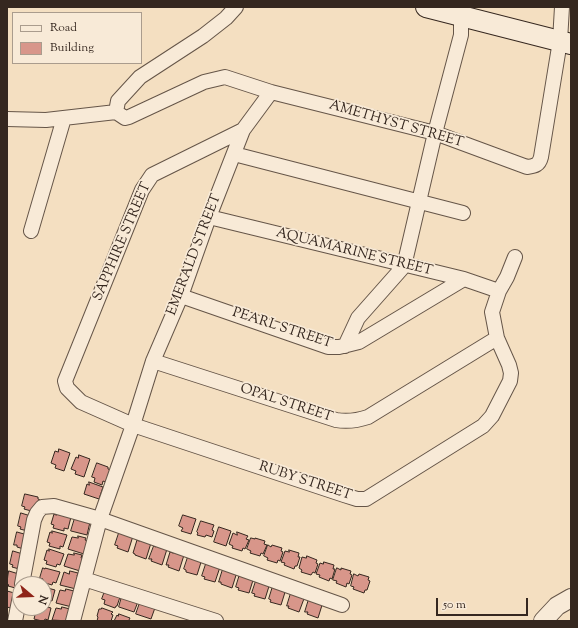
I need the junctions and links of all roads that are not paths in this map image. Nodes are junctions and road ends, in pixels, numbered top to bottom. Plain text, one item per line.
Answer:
1 (236, 7) edge
2 (426, 7) edge
3 (562, 7) edge
4 (459, 11) edge
5 (565, 43) edge
6 (271, 92) junction
7 (116, 112) junction
8 (64, 118) junction
9 (7, 119) edge
10 (243, 130) junction
11 (435, 133) junction
12 (234, 154) junction
13 (420, 202) junction
14 (463, 213) dead end
15 (209, 218) junction
16 (31, 231) dead end
17 (515, 257) dead end
18 (404, 266) junction
19 (464, 280) junction
20 (499, 291) junction
21 (182, 296) junction
22 (497, 338) junction
23 (345, 346) junction
24 (153, 361) junction
25 (65, 381) joint
26 (133, 425) junction
27 (100, 519) junction
28 (24, 576) edge
29 (84, 579) junction
30 (571, 598) edge
31 (342, 605) dead end
32 (73, 621) edge
33 (216, 621) edge
34 (543, 621) edge

1 - 7 street
2 - 4 main road
3 - 5 street
4 - 5 main road
4 - 11 street
5 - 11 street, AMETHYST STREET
6 - 7 street, AMETHYST STREET
6 - 10 street, EMERALD STREET
6 - 11 street, AMETHYST STREET
7 - 8 street, AMETHYST STREET
8 - 9 street, AMETHYST STREET
8 - 16 street
10 - 12 street, EMERALD STREET
10 - 25 street, SAPPHIRE STREET
11 - 13 street
12 - 13 street
12 - 15 street, EMERALD STREET
13 - 14 street
13 - 18 street
15 - 18 street, AQUAMARINE STREET
15 - 21 street, EMERALD STREET
17 - 20 street, RUBY STREET
18 - 19 street, AQUAMARINE STREET
18 - 23 street
19 - 20 street, AQUAMARINE STREET
19 - 23 street, PEARL STREET
20 - 22 street, RUBY STREET
21 - 23 street, PEARL STREET
21 - 24 street, EMERALD STREET
22 - 24 street, OPAL STREET
22 - 26 street, RUBY STREET
24 - 26 street, EMERALD STREET
25 - 26 street, RUBY STREET
26 - 27 street, EMERALD STREET
27 - 28 street
27 - 29 street, EMERALD STREET
27 - 31 street
29 - 32 street, EMERALD STREET
29 - 33 street
30 - 34 street

